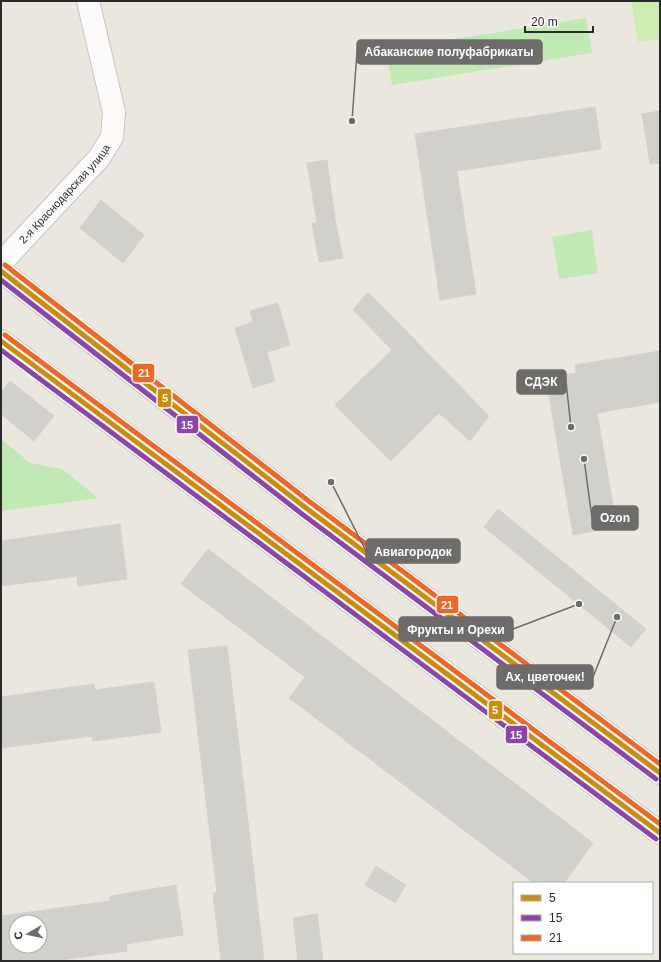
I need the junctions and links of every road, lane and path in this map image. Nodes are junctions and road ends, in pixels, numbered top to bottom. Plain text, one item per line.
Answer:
1 (88, 1) edge
2 (1, 263) edge
3 (1, 271) edge
4 (61, 318) dead end
5 (79, 332) dead end
6 (1, 341) edge
7 (27, 360) dead end
8 (45, 374) dead end
9 (660, 774) edge
10 (660, 833) edge

1 - 2 street, 2-я Краснодарская улица
3 - 4 main road
5 - 9 main road
6 - 7 main road
8 - 10 main road

